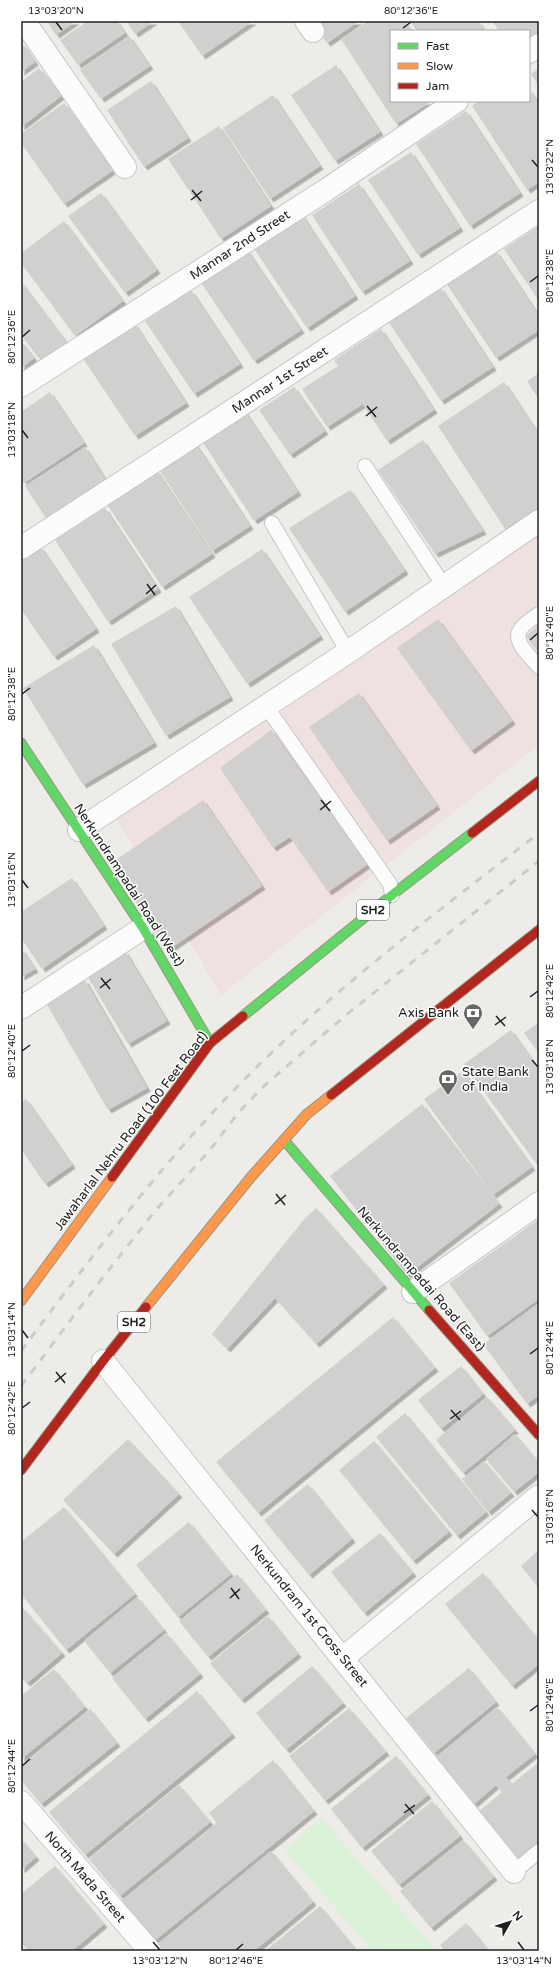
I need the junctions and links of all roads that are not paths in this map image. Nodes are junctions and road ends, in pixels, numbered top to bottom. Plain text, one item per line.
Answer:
1 (24, 21) edge
2 (539, 45) edge
3 (530, 51) edge
4 (456, 102) edge
5 (125, 167) dead end
6 (539, 211) edge
7 (21, 386) edge
8 (365, 466) dead end
9 (539, 521) edge
10 (272, 523) dead end
11 (21, 548) edge
12 (444, 586) junction
13 (539, 614) edge
14 (348, 652) junction
15 (539, 667) edge
16 (266, 706) junction
17 (21, 743) edge
18 (539, 781) edge
19 (79, 830) junction
20 (392, 895) junction
21 (144, 928) junction
22 (539, 930) edge
23 (21, 1008) edge
24 (210, 1043) junction
25 (284, 1140) junction
26 (539, 1203) edge
27 (413, 1292) junction
28 (21, 1301) edge
29 (103, 1361) junction
30 (539, 1435) edge
31 (21, 1470) edge
32 (539, 1496) edge
33 (343, 1658) junction
34 (21, 1802) edge
35 (539, 1851) edge
36 (514, 1872) joint
37 (150, 1951) edge

1 - 5 street
2 - 3 street
4 - 7 street, Mannar 2nd Street
6 - 11 street, Mannar 1st Street
8 - 12 lane
9 - 12 street
10 - 14 lane
12 - 14 street
13 - 15 lane
14 - 16 street
16 - 19 street
16 - 20 lane
17 - 19 main road, Nerkundrampadai Road (West)
18 - 20 main road, Jawaharlal Nehru Road (100 Feet Road) / SH2
19 - 21 main road, Nerkundrampadai Road (West)
20 - 24 main road, Jawaharlal Nehru Road (100 Feet Road) / SH2
21 - 23 street
21 - 24 main road, Nerkundrampadai Road (West)
22 - 25 main road, SH2
24 - 28 main road, Jawaharlal Nehru Road (100 Feet Road) / SH2
25 - 27 main road, Nerkundrampadai Road (East)
25 - 29 main road, SH2
26 - 27 street
27 - 30 main road, Nerkundrampadai Road (East)
29 - 31 main road, SH2
29 - 33 street, Nerkundram 1st Cross Street
32 - 33 street
33 - 36 street, Nerkundram 1st Cross Street
34 - 37 street, North Mada Street
35 - 36 lane

